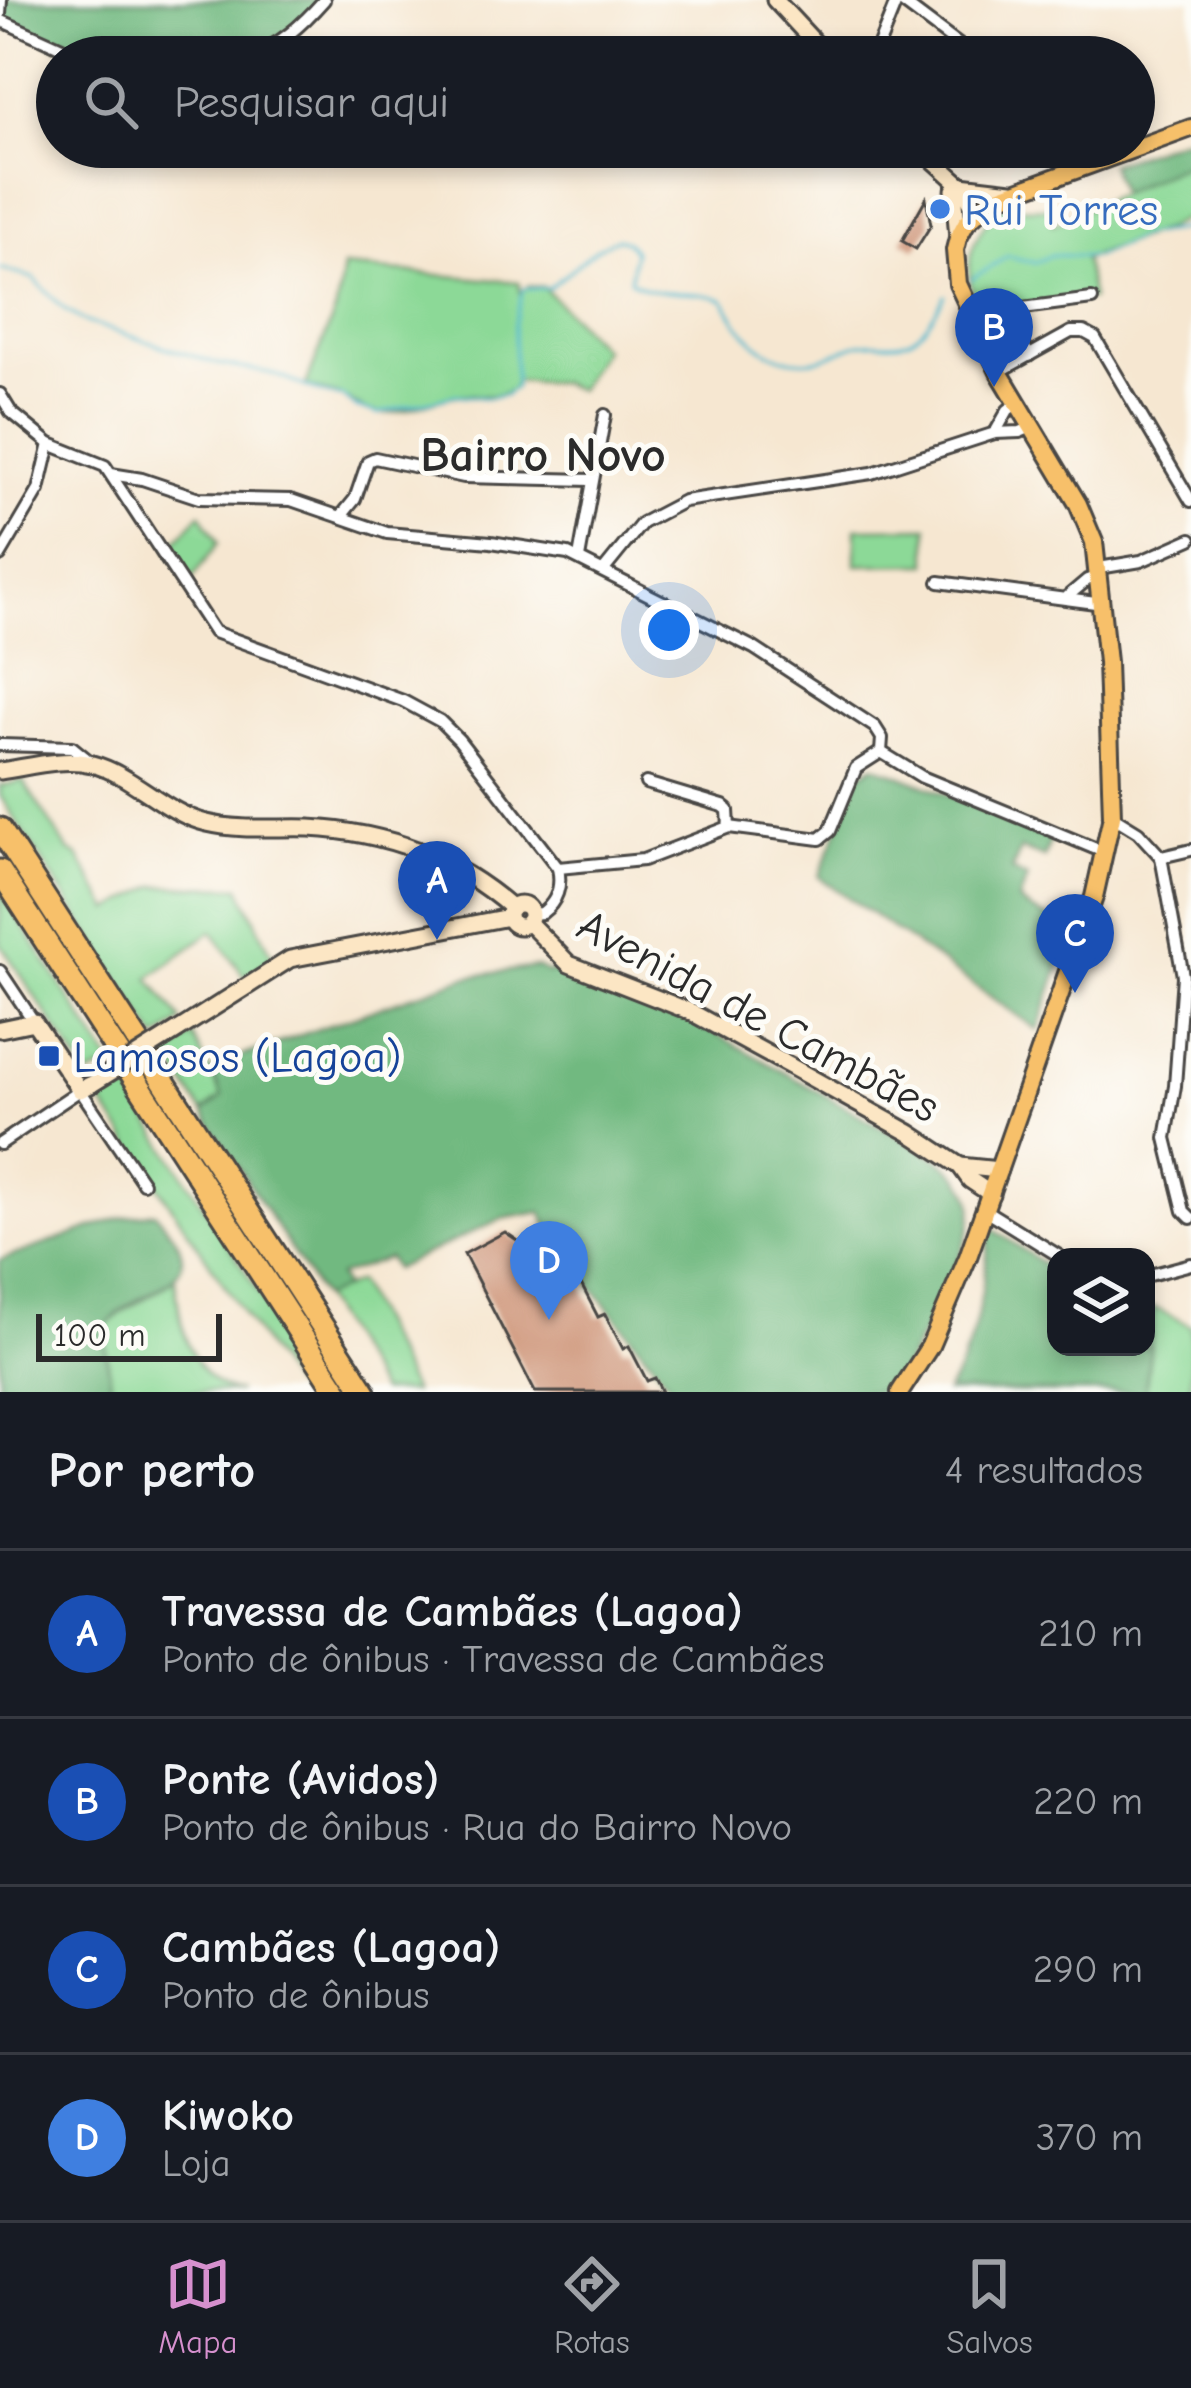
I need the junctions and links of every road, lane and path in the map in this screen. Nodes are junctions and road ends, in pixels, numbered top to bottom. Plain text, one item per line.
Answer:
1 (1, 0) edge
2 (324, 0) edge
3 (776, 0) edge
4 (898, 0) edge
5 (0, 17) edge
6 (39, 36) edge
7 (288, 36) edge
8 (809, 36) edge
9 (883, 36) edge
10 (947, 36) edge
11 (1191, 128) edge
12 (1155, 141) edge
13 (940, 168) edge
14 (1077, 168) edge
15 (958, 188) junction
16 (1012, 191) junction
17 (976, 212) junction
18 (958, 238) junction
19 (1092, 299) dead end
20 (1029, 356) junction
21 (999, 372) junction
22 (0, 394) edge
23 (1018, 404) junction
24 (604, 415) dead end
25 (1032, 427) junction
26 (995, 433) junction
27 (50, 444) junction
28 (111, 474) junction
29 (591, 479) junction
30 (1191, 501) edge
31 (342, 515) junction
32 (1191, 538) edge
33 (0, 556) edge
34 (579, 558) junction
35 (604, 570) junction
36 (1099, 572) junction
37 (939, 582) dead end
38 (1068, 596) junction
39 (1103, 604) junction
40 (0, 745) edge
41 (881, 752) junction
42 (93, 764) junction
43 (5, 771) edge
44 (646, 783) dead end
45 (1112, 816) junction
46 (729, 827) junction
47 (0, 829) edge
48 (1191, 850) edge
49 (1106, 853) junction
50 (1161, 857) junction
51 (558, 868) junction
52 (0, 871) edge
53 (511, 912) junction
54 (529, 918) junction
55 (0, 971) edge
56 (34, 1022) junction
57 (0, 1029) edge
58 (86, 1087) junction
59 (0, 1144) edge
60 (960, 1166) junction
61 (999, 1170) junction
62 (143, 1183) dead end
63 (988, 1202) junction
64 (1191, 1218) edge
65 (1049, 1248) edge
66 (1191, 1264) edge
67 (1155, 1274) edge
68 (338, 1392) edge
69 (364, 1392) edge
70 (900, 1392) edge

1 - 5 street
2 - 7 street
3 - 8 street
4 - 9 street
4 - 10 street
5 - 6 street
11 - 12 main road
13 - 15 street
14 - 16 main road
15 - 16 street
15 - 17 street
15 - 18 street
16 - 17 main road
17 - 18 main road
18 - 21 main road
19 - 20 street
20 - 21 street
20 - 30 street
21 - 23 main road
22 - 27 street
23 - 25 main road
23 - 26 street
24 - 29 street
25 - 26 street
25 - 36 main road
26 - 35 street
27 - 28 street
27 - 33 street
28 - 31 street
28 - 51 street
29 - 31 street
29 - 34 street
31 - 34 street
32 - 36 street
34 - 35 street
35 - 41 street
36 - 38 street
36 - 39 main road
37 - 38 street
38 - 39 street
39 - 45 main road
40 - 42 street
41 - 46 street
41 - 49 street
42 - 43 street
42 - 53 street, Avenida de Cambães
44 - 46 street
45 - 49 main road
45 - 50 street
46 - 51 street
47 - 69 highway
48 - 50 street
49 - 61 main road
50 - 64 street
51 - 54 street
52 - 68 highway
53 - 54 street, Avenida de Cambães
53 - 58 street, bridge
54 - 60 street, Avenida de Cambães
55 - 56 street
56 - 57 street
56 - 58 street
58 - 59 street
58 - 62 street
60 - 61 street, Avenida de Cambães
60 - 63 street, Avenida de Cambães
61 - 63 main road
63 - 65 street
63 - 70 main road
66 - 67 street

